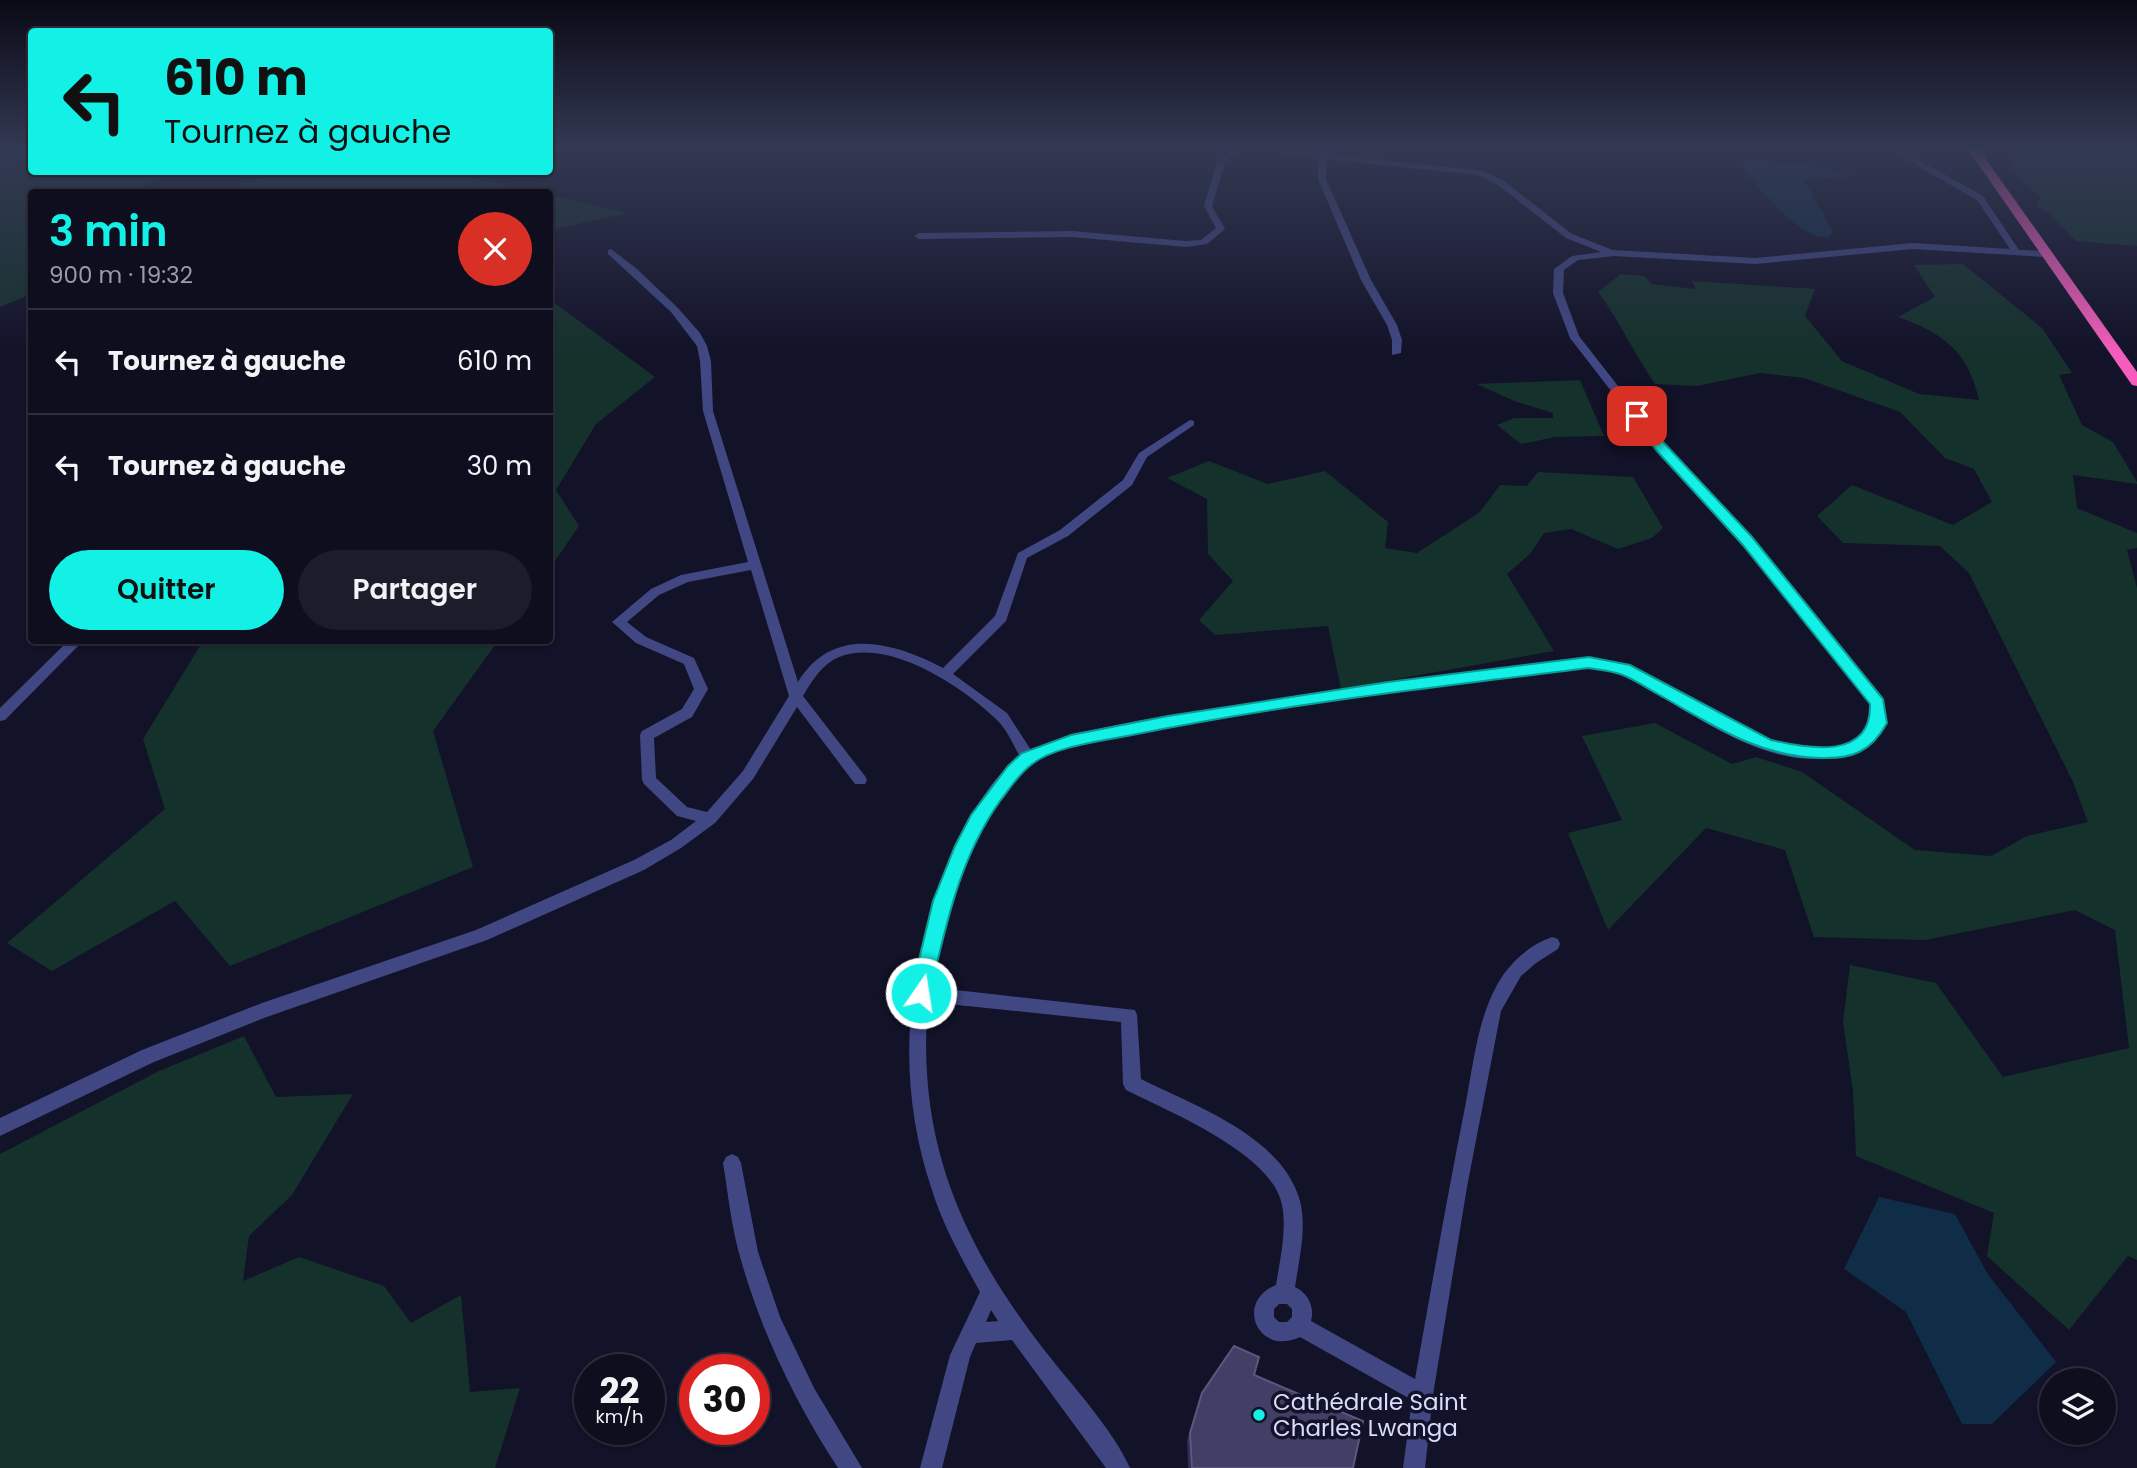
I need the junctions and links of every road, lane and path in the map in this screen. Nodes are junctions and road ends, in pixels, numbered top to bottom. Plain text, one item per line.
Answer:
1 (1213, 217) edge
2 (1338, 217) edge
3 (1544, 217) edge
4 (1992, 217) edge
5 (2020, 217) edge
6 (919, 236) dead end
7 (2015, 250) junction
8 (611, 252) dead end
9 (1614, 253) junction
10 (2046, 254) junction
11 (1396, 353) dead end
12 (2137, 382) edge
13 (1190, 423) dead end
14 (756, 565) junction
15 (74, 644) edge
16 (945, 674) junction
17 (795, 695) junction
18 (0, 716) edge
19 (1028, 758) junction
20 (860, 780) dead end
21 (710, 819) junction
22 (1552, 944) dead end
23 (921, 993) junction
24 (0, 1126) edge
25 (732, 1163) dead end
26 (990, 1291) junction
27 (1285, 1293) junction
28 (1299, 1325) junction
29 (1018, 1330) junction
30 (972, 1333) junction
31 (1423, 1395) junction
32 (851, 1468) edge
33 (931, 1468) edge
34 (1119, 1468) edge
35 (1414, 1468) edge

1 - 6 street
2 - 11 street
3 - 9 street
4 - 7 street
5 - 10 highway
7 - 9 street
7 - 10 street
8 - 14 street
9 - 19 street
10 - 12 highway
13 - 16 street
14 - 17 street
14 - 21 street
15 - 18 street
16 - 17 street
16 - 19 street
17 - 20 street
17 - 21 street
19 - 23 street
21 - 24 street
22 - 31 street
23 - 26 street
23 - 27 street
25 - 32 street
26 - 29 street
26 - 30 street
27 - 28 street
27 - 28 street
28 - 31 street
29 - 30 street
29 - 34 street
30 - 33 street
31 - 35 street

